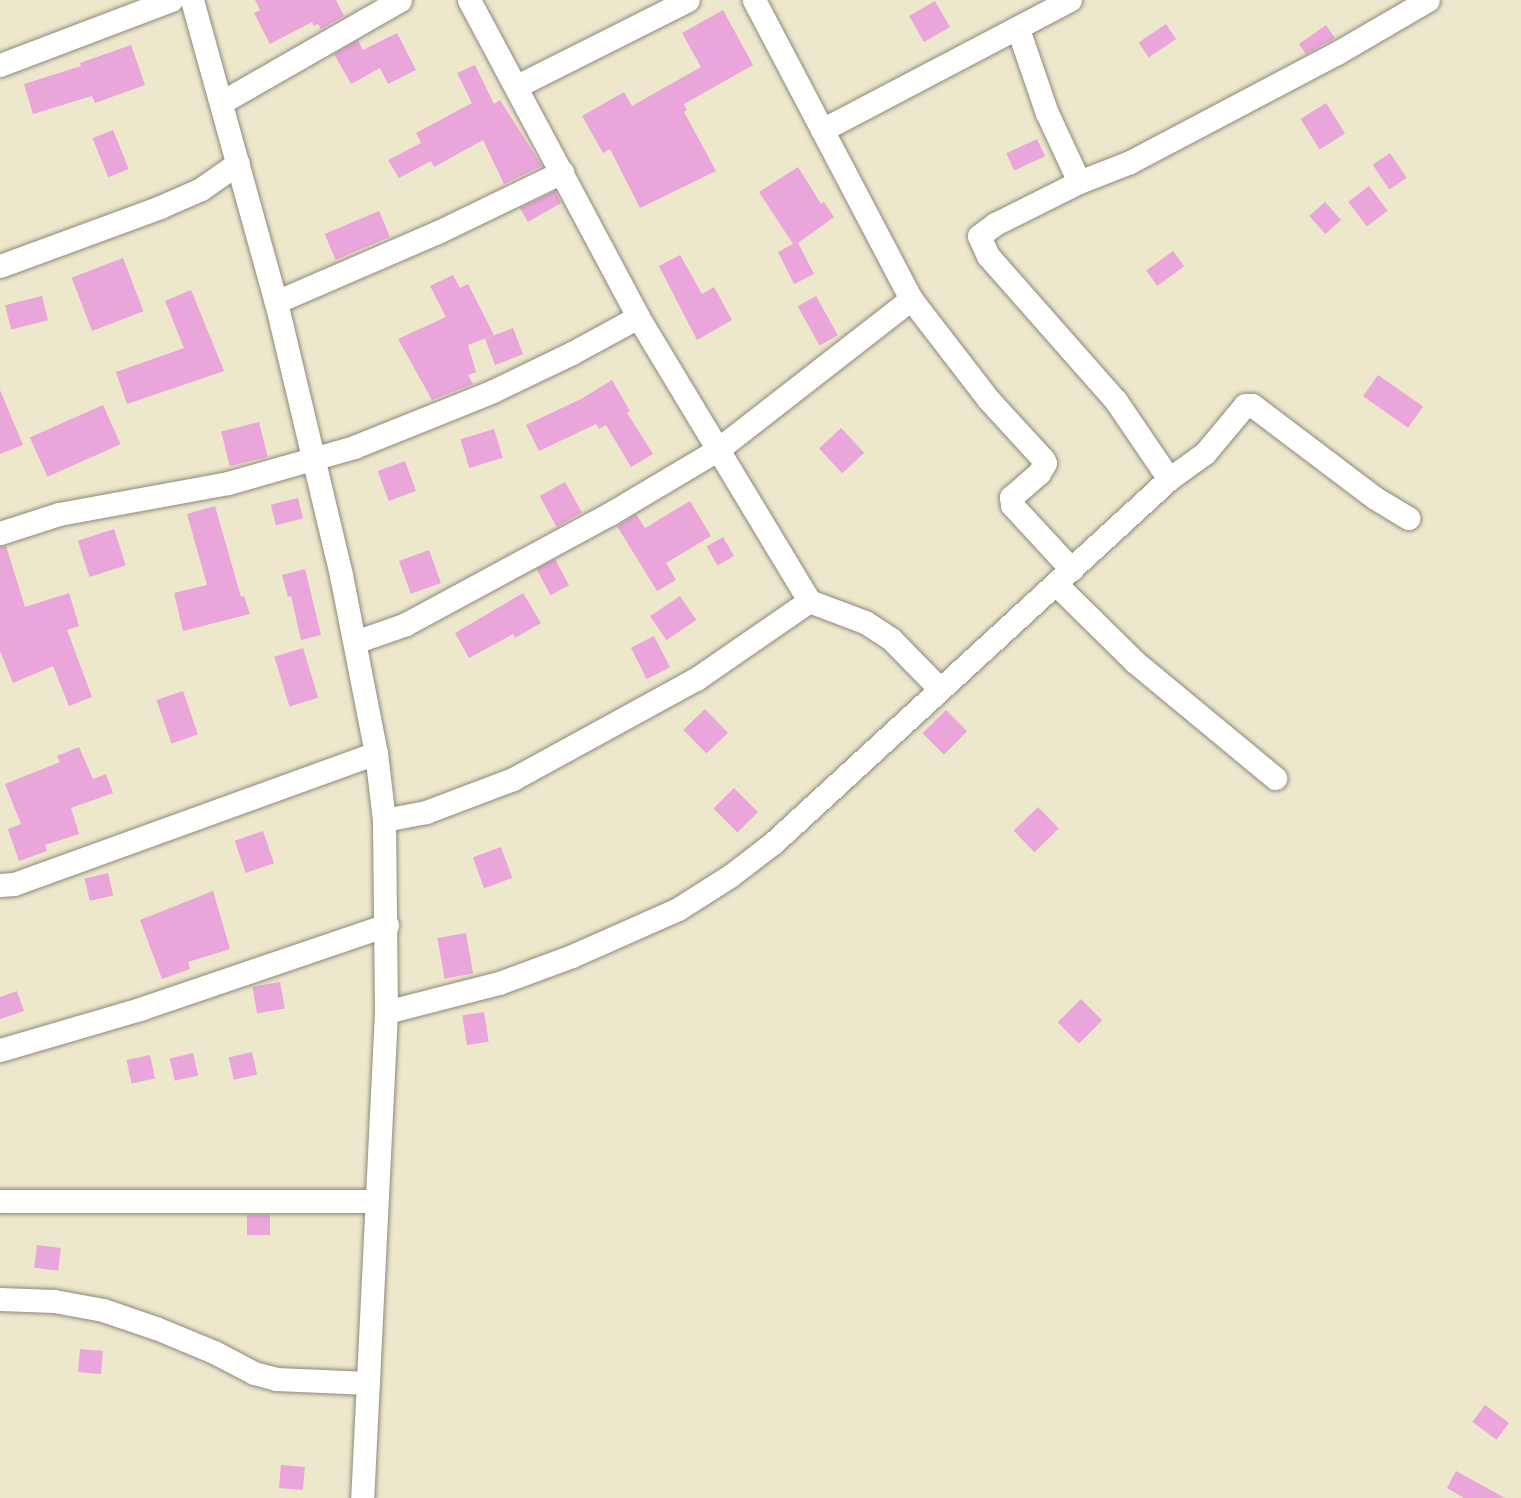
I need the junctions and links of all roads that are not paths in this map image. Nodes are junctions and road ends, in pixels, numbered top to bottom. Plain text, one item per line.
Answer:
1 (171, 0) edge
2 (192, 0) edge
3 (400, 0) edge
4 (468, 0) edge
5 (688, 0) edge
6 (754, 0) edge
7 (1070, 0) edge
8 (1428, 0) edge
9 (1018, 29) junction
10 (0, 65) edge
11 (517, 86) junction
12 (222, 102) junction
13 (822, 130) junction
14 (238, 163) junction
15 (562, 172) junction
16 (1079, 182) junction
17 (0, 266) edge
18 (911, 299) junction
19 (276, 302) junction
20 (638, 317) junction
21 (717, 450) junction
22 (313, 460) junction
23 (1169, 479) junction
24 (1408, 517) dead end
25 (0, 533) edge
26 (1064, 577) junction
27 (809, 601) junction
28 (355, 642) junction
29 (939, 688) junction
30 (376, 753) junction
31 (1275, 778) dead end
32 (384, 820) junction
33 (0, 886) edge
34 (387, 925) junction
35 (386, 1012) junction
36 (0, 1050) edge
37 (0, 1201) edge
38 (374, 1201) junction
39 (0, 1299) edge
40 (368, 1383) junction
41 (362, 1498) edge

1 - 10 street
2 - 12 street
3 - 12 street
4 - 11 street
5 - 11 street
6 - 13 street
7 - 9 street
8 - 16 street
9 - 13 street
9 - 16 street
11 - 15 street
12 - 14 street
13 - 18 street
14 - 17 street
14 - 19 street
15 - 19 street
15 - 20 street
16 - 23 street
18 - 21 street
18 - 26 street
19 - 22 street
20 - 21 street
20 - 22 street
21 - 27 street
21 - 28 street
22 - 25 street
22 - 28 street
23 - 24 street
23 - 26 street
26 - 29 street
26 - 31 street
27 - 29 street
27 - 32 street
28 - 30 street
29 - 35 street
30 - 32 street
30 - 33 street
32 - 34 street
34 - 35 street
34 - 36 street
35 - 38 street
37 - 38 street
38 - 40 street
39 - 40 street
40 - 41 street

